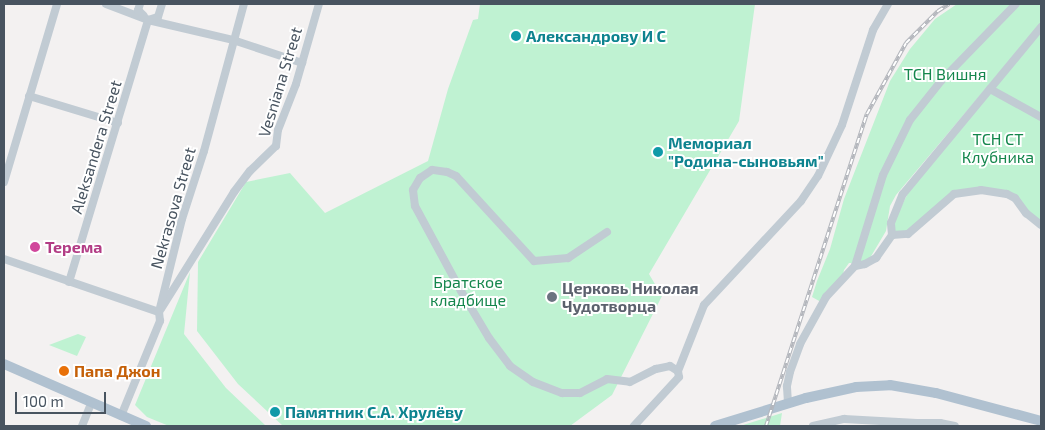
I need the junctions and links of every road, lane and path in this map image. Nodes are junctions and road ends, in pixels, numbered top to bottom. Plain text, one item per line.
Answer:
1 (57, 4) edge
2 (106, 4) edge
3 (140, 4) edge
4 (162, 4) edge
5 (244, 4) edge
6 (319, 4) edge
7 (888, 4) edge
8 (1016, 4) edge
9 (148, 20) junction
10 (1040, 31) edge
11 (233, 40) junction
12 (302, 63) junction
13 (990, 89) junction
14 (30, 96) junction
15 (1041, 117) edge
16 (118, 123) junction
17 (4, 182) edge
18 (1041, 225) edge
19 (607, 232) dead end
20 (892, 235) junction
21 (4, 259) edge
22 (855, 266) junction
23 (69, 282) junction
24 (159, 312) junction
25 (5, 367) edge
26 (678, 371) junction
27 (788, 402) junction
28 (91, 404) junction
29 (121, 416) junction
30 (1041, 421) edge
31 (914, 425) edge
32 (82, 426) edge
33 (146, 426) edge
34 (634, 426) edge
35 (715, 426) edge
36 (816, 426) edge
37 (956, 426) edge

1 - 14 street
2 - 9 street
3 - 9 street
4 - 9 street, Aleksandera Street
5 - 11 street, Nekrasova Street
6 - 12 street, Vesniana Street
7 - 26 street
8 - 22 street
9 - 11 street
9 - 16 street, Aleksandera Street
10 - 13 street
11 - 12 street
11 - 24 street, Nekrasova Street
12 - 24 street, Vesniana Street
13 - 15 street
13 - 20 street
14 - 16 street
14 - 17 street
16 - 23 street, Aleksandera Street
18 - 20 street
19 - 26 street
20 - 22 street
21 - 23 street
22 - 27 street
23 - 24 street
24 - 29 street, Nekrasova Street
25 - 28 main road
26 - 34 street
27 - 30 main road
27 - 35 main road
28 - 29 main road
28 - 32 street
29 - 33 main road
31 - 36 street
31 - 37 street

